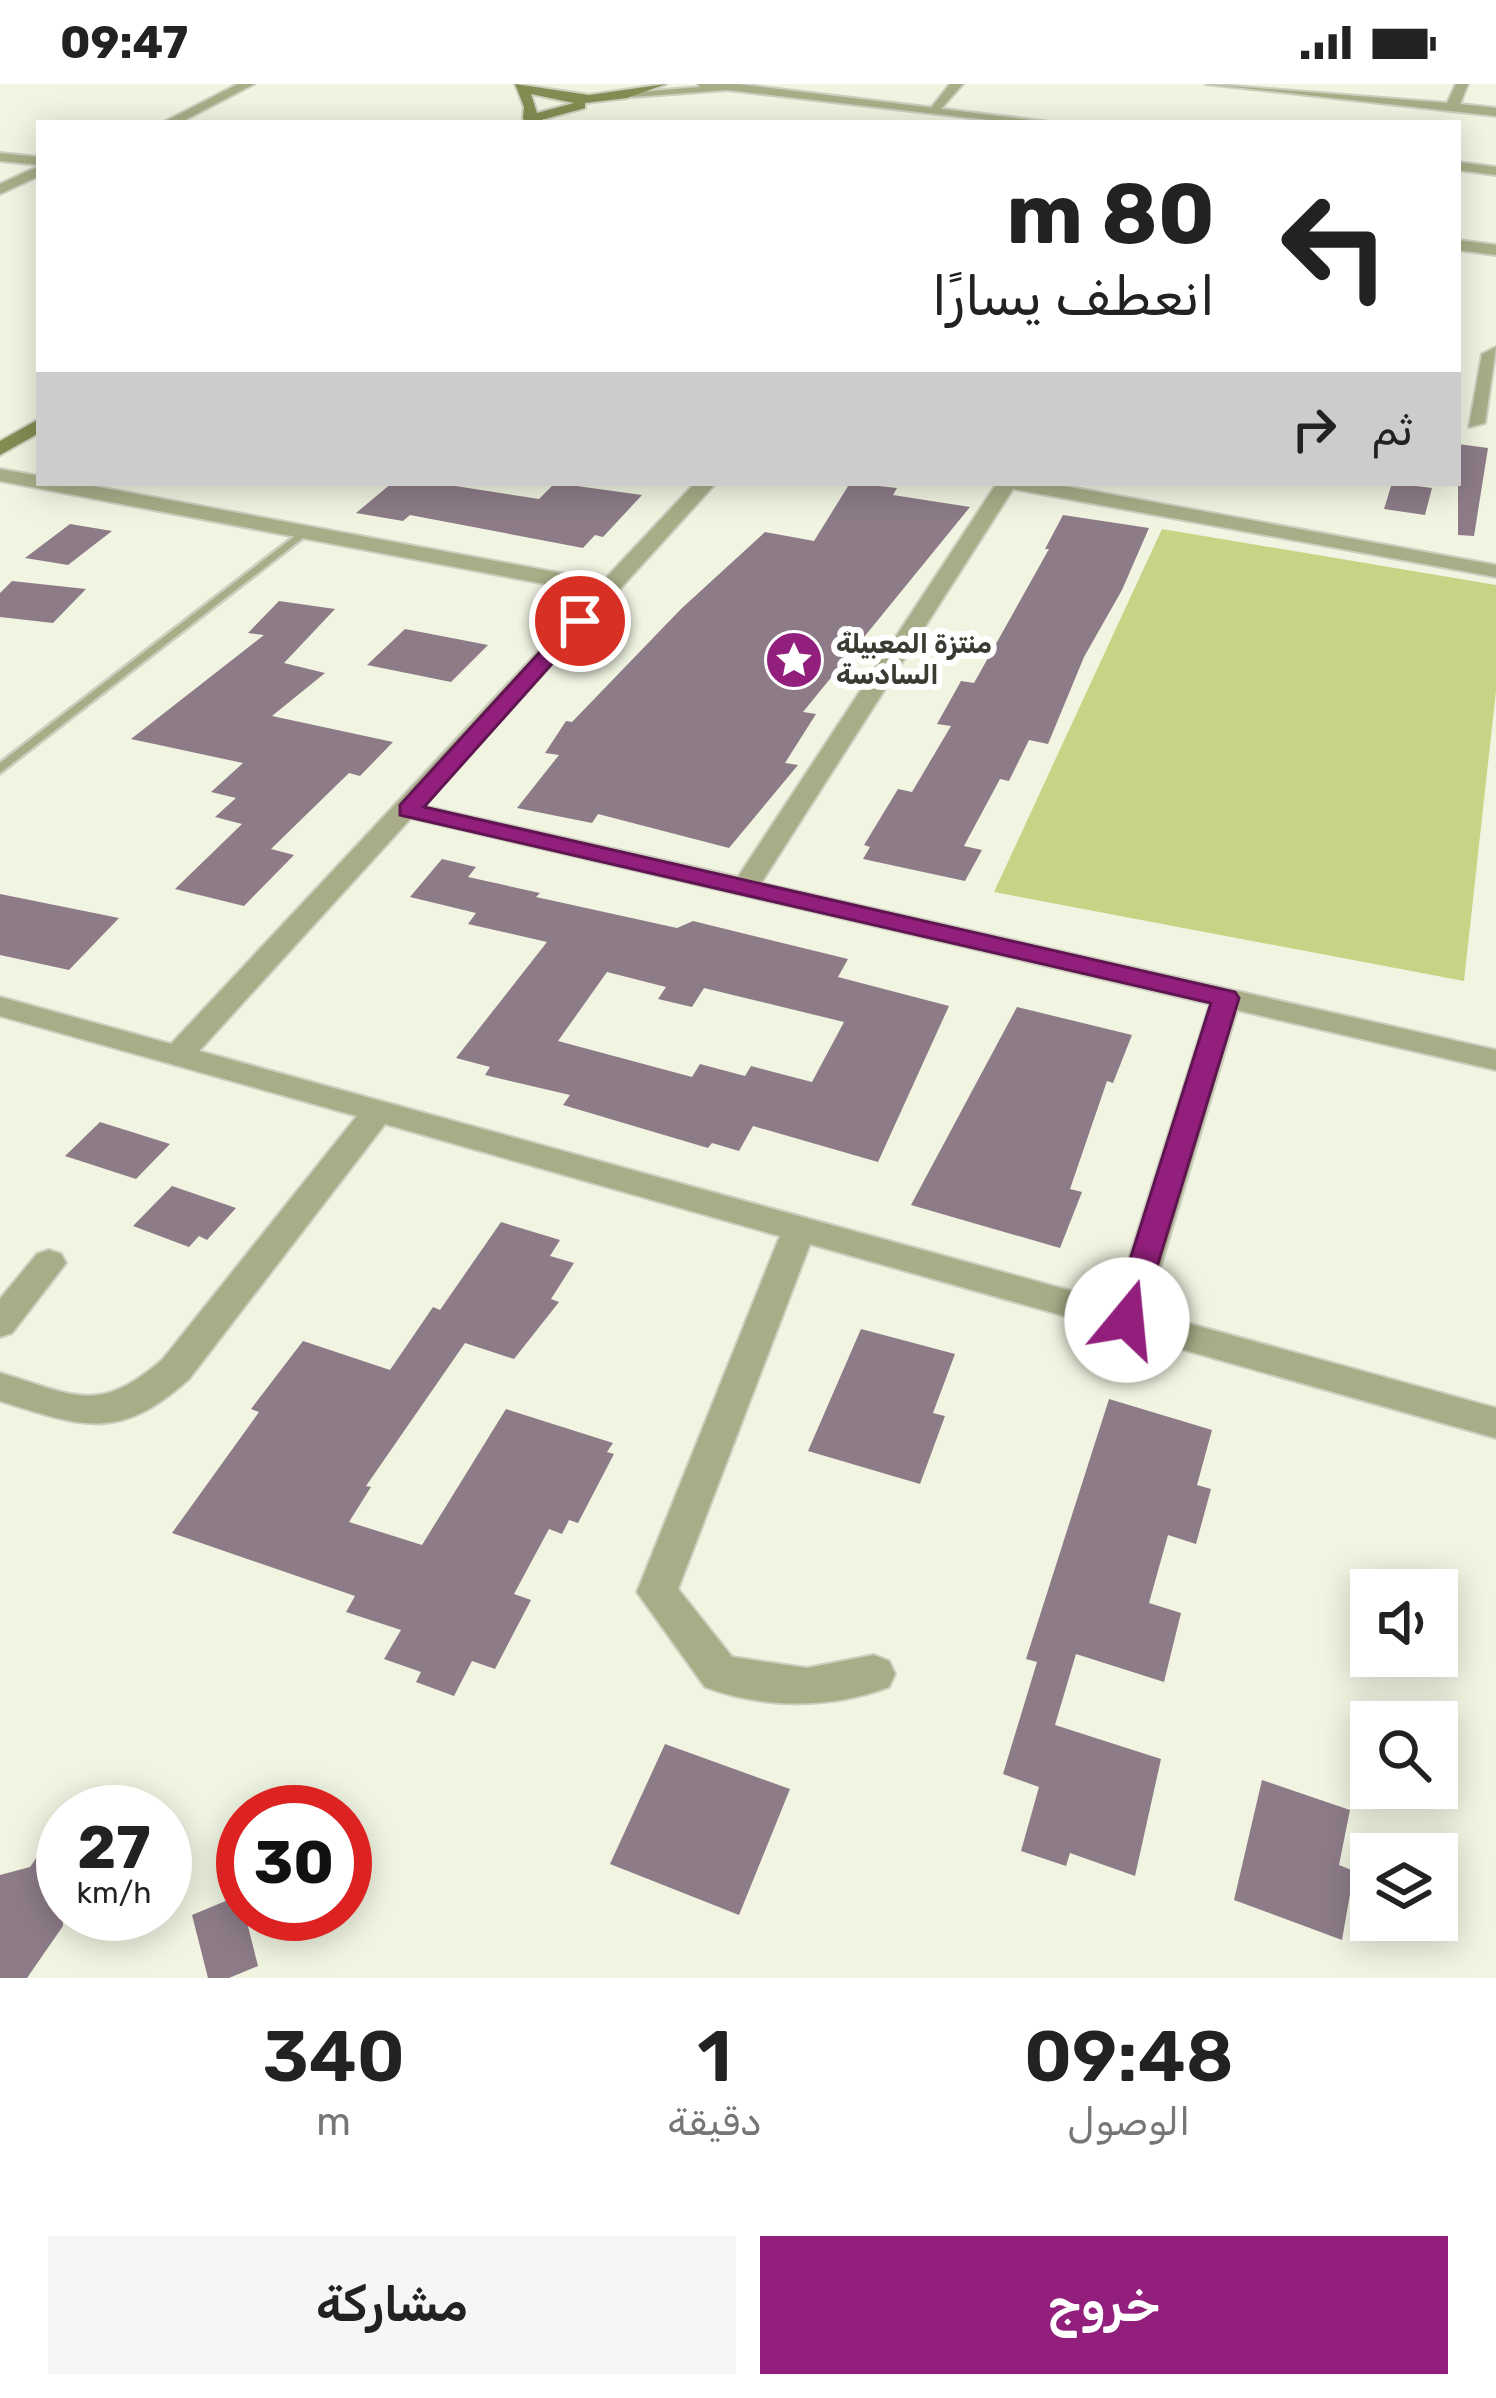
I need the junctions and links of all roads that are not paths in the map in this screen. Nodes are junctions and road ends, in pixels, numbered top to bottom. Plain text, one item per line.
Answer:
1 (248, 84) edge
2 (660, 84) edge
3 (704, 84) edge
4 (849, 84) edge
5 (957, 84) edge
6 (1212, 84) edge
7 (1462, 84) edge
8 (521, 85) edge
9 (1250, 86) edge
10 (733, 90) junction
11 (633, 93) junction
12 (602, 97) junction
13 (853, 102) junction
14 (1452, 107) junction
15 (932, 110) junction
16 (1496, 112) edge
17 (175, 120) edge
18 (528, 120) edge
19 (531, 120) edge
20 (1024, 120) edge
21 (0, 157) edge
22 (36, 164) edge
23 (1461, 166) edge
24 (36, 167) edge
25 (1496, 170) edge
26 (0, 190) edge
27 (1461, 245) edge
28 (1496, 250) edge
29 (1496, 352) edge
30 (1477, 423) edge
31 (36, 427) edge
32 (0, 449) edge
33 (0, 475) edge
34 (36, 481) edge
35 (63, 486) edge
36 (703, 486) edge
37 (1009, 486) edge
38 (1028, 486) edge
39 (304, 532) junction
40 (1496, 571) edge
41 (608, 589) junction
42 (0, 769) edge
43 (408, 810) junction
44 (745, 886) junction
45 (1226, 998) junction
46 (0, 1006) edge
47 (177, 1055) junction
48 (1496, 1060) edge
49 (377, 1112) junction
50 (800, 1229) junction
51 (50, 1263) dead end
52 (1127, 1320) junction
53 (0, 1324) edge
54 (0, 1387) edge
55 (1496, 1423) edge
56 (874, 1673) dead end

1 - 17 street
2 - 11 main road
3 - 10 street
4 - 13 street
5 - 15 street
6 - 9 street
7 - 14 street
8 - 12 main road
8 - 18 main road
9 - 14 street
10 - 11 street
10 - 13 street
11 - 12 main road
12 - 19 main road
13 - 15 street
14 - 16 street
15 - 20 street
21 - 22 street
23 - 25 street
24 - 26 street
27 - 28 street
29 - 30 street
31 - 32 main road
33 - 34 street
35 - 39 street
36 - 41 street
37 - 44 street
38 - 40 street
39 - 41 street
39 - 42 lane
41 - 43 street
43 - 44 street
43 - 47 street
44 - 45 street
45 - 48 street
45 - 52 street
46 - 47 street
47 - 49 street
49 - 50 street
49 - 54 street
50 - 52 street
50 - 56 street
51 - 53 street
52 - 55 street

